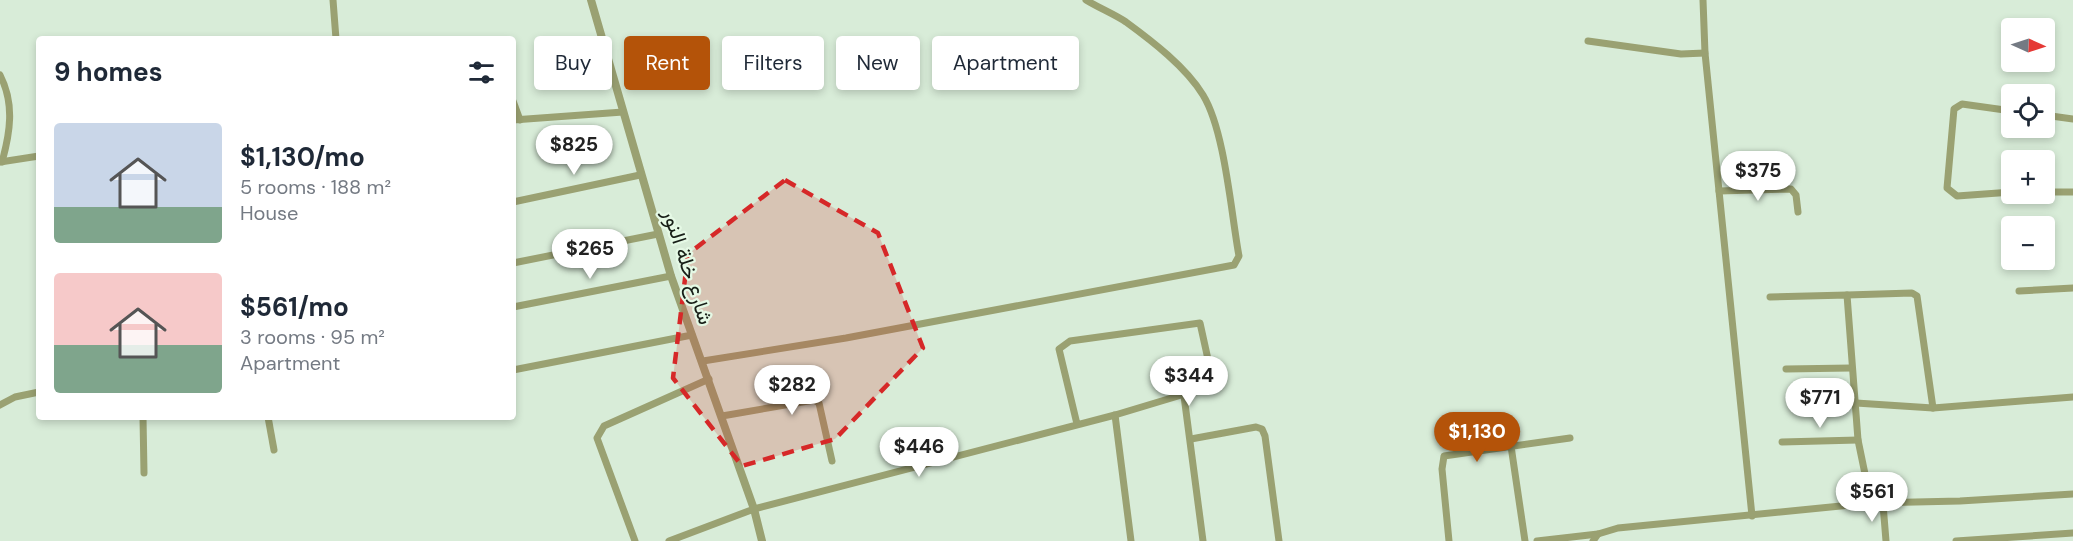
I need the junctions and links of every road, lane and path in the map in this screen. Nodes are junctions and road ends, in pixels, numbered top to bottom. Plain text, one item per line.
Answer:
1 (333, 0) edge
2 (591, 0) edge
3 (1086, 0) edge
4 (1703, 0) edge
5 (336, 36) edge
6 (1588, 41) dead end
7 (1705, 53) junction
8 (0, 75) edge
9 (2001, 109) edge
10 (622, 112) junction
11 (2055, 117) edge
12 (2073, 119) edge
13 (516, 120) edge
14 (36, 156) edge
15 (1, 162) edge
16 (640, 175) junction
17 (1719, 191) junction
18 (2055, 192) edge
19 (2073, 192) edge
20 (2001, 193) edge
21 (516, 201) edge
22 (1798, 212) dead end
23 (658, 234) junction
24 (516, 262) edge
25 (671, 276) junction
26 (2073, 288) edge
27 (2019, 291) dead end
28 (1847, 295) junction
29 (1770, 297) dead end
30 (516, 306) edge
31 (692, 334) junction
32 (703, 361) junction
33 (1851, 368) junction
34 (516, 369) edge
35 (1786, 369) dead end
36 (709, 379) junction
37 (36, 393) edge
38 (1184, 396) junction
39 (2073, 397) edge
40 (1856, 403) junction
41 (0, 405) edge
42 (1933, 408) junction
43 (1114, 415) junction
44 (722, 416) junction
45 (143, 420) edge
46 (269, 420) edge
47 (1077, 424) junction
48 (1570, 438) dead end
49 (1191, 439) junction
50 (1858, 440) junction
51 (1782, 442) dead end
52 (1511, 446) junction
53 (274, 450) dead end
54 (832, 461) dead end
55 (144, 473) dead end
56 (2073, 494) edge
57 (1870, 503) junction
58 (1883, 504) junction
59 (754, 509) junction
60 (1752, 516) junction
61 (2073, 533) edge
62 (1598, 534) junction
63 (1990, 540) edge
64 (635, 541) edge
65 (669, 541) edge
66 (762, 541) edge
67 (1131, 541) edge
68 (1203, 541) edge
69 (1279, 541) edge
70 (1449, 541) edge
71 (1525, 541) edge
72 (1537, 541) edge
73 (1593, 541) edge
74 (1886, 541) edge
75 (1956, 541) edge

1 - 5 street
2 - 10 street, شارع خلة النور
3 - 32 street
4 - 7 street
6 - 7 street
7 - 17 street
8 - 15 street
9 - 20 street
10 - 13 street
10 - 16 street, شارع خلة النور
11 - 12 street
14 - 15 street
16 - 21 street
16 - 23 street, شارع خلة النور
17 - 22 street
17 - 60 street
18 - 19 street
23 - 24 street
23 - 25 street, شارع خلة النور
25 - 30 street
25 - 31 street, شارع خلة النور
26 - 27 street
28 - 29 street
28 - 33 street
28 - 42 street
31 - 32 street, شارع خلة النور
31 - 34 street
32 - 36 street, شارع خلة النور
33 - 35 street
33 - 40 street
36 - 44 street, شارع خلة النور
36 - 64 street
37 - 41 street
38 - 43 street
38 - 47 street
38 - 49 street
39 - 42 street
40 - 42 street
40 - 50 street
43 - 47 street
43 - 67 street
44 - 54 street
44 - 59 street, شارع خلة النور
45 - 55 street
46 - 53 street
47 - 59 street
48 - 52 street
49 - 68 street
49 - 69 street
50 - 51 street
50 - 57 street
52 - 70 street
52 - 71 street
56 - 58 street
57 - 58 street
57 - 60 street
58 - 74 street
59 - 65 street
59 - 66 street, شارع خلة النور
60 - 62 street
61 - 63 street
62 - 72 street
62 - 73 street
63 - 75 street

